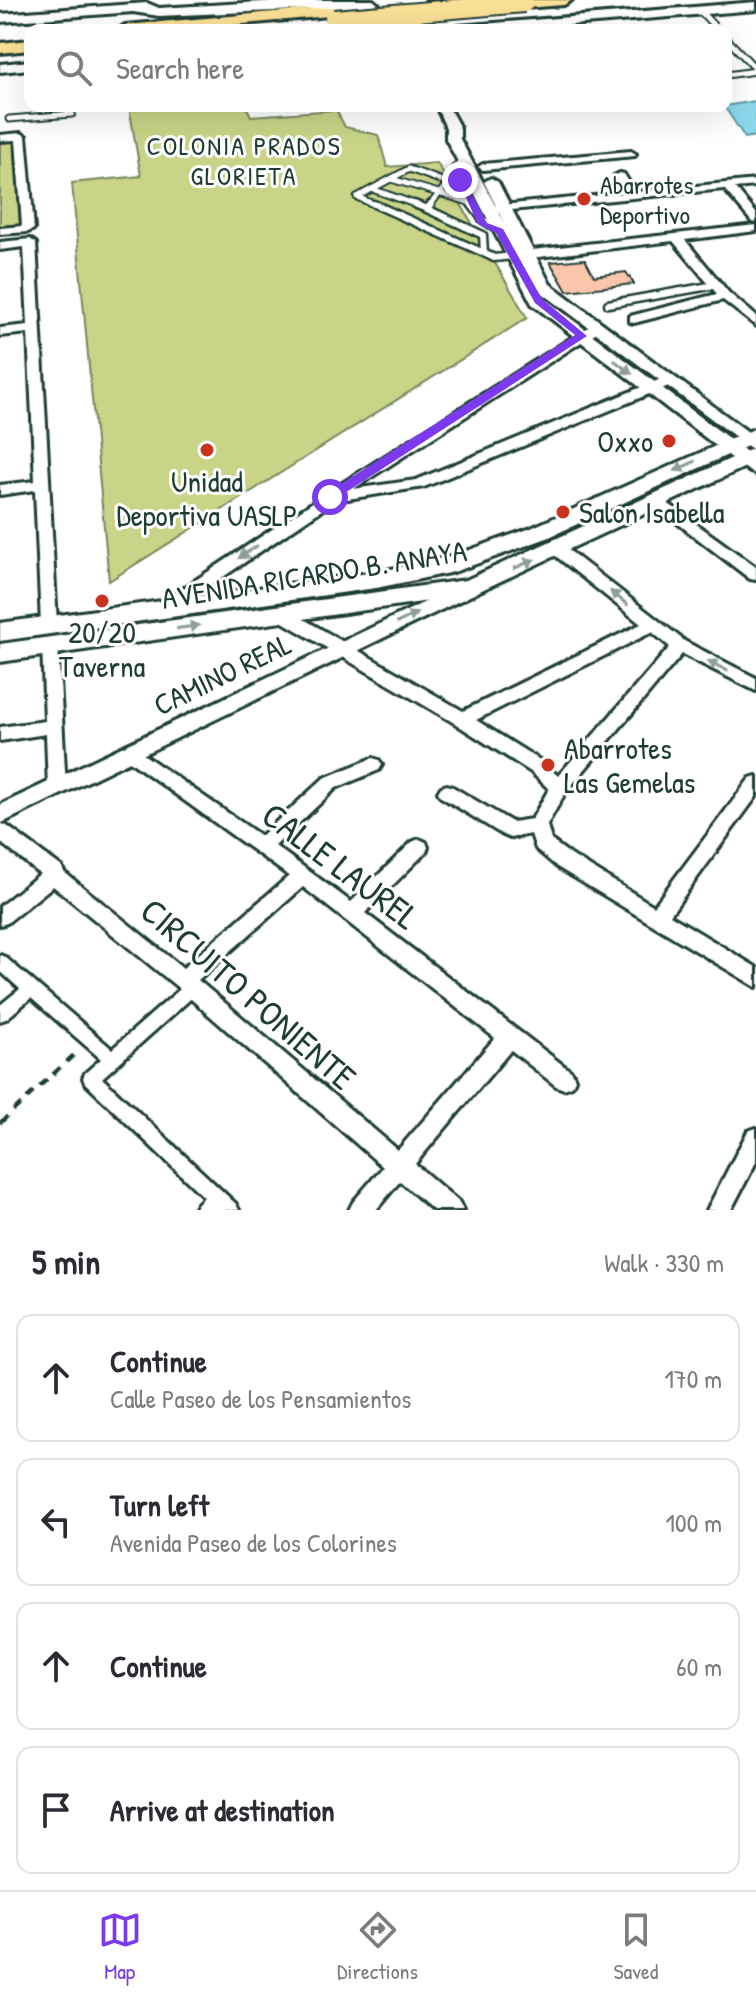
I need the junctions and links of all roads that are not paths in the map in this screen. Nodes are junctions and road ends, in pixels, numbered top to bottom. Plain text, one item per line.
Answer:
1 (237, 0) edge
2 (416, 0) edge
3 (434, 0) edge
4 (456, 0) edge
5 (487, 0) edge
6 (564, 0) edge
7 (150, 3) edge
8 (123, 6) edge
9 (750, 6) edge
10 (699, 10) junction
11 (0, 18) edge
12 (336, 20) edge
13 (252, 24) edge
14 (284, 24) edge
15 (362, 24) edge
16 (371, 24) edge
17 (402, 24) edge
18 (417, 24) edge
19 (564, 24) edge
20 (712, 24) edge
21 (24, 38) edge
22 (0, 40) edge
23 (732, 44) edge
24 (24, 46) edge
25 (0, 48) edge
26 (24, 66) edge
27 (0, 68) edge
28 (756, 70) edge
29 (732, 74) edge
30 (72, 112) edge
31 (445, 112) edge
32 (9, 119) dead end
33 (0, 138) edge
34 (461, 143) junction
35 (631, 154) dead end
36 (483, 167) junction
37 (620, 176) dead end
38 (391, 179) junction
39 (448, 183) junction
40 (461, 183) junction
41 (756, 183) edge
42 (727, 186) junction
43 (372, 189) junction
44 (631, 195) junction
45 (439, 196) junction
46 (469, 202) junction
47 (497, 208) junction
48 (427, 209) junction
49 (756, 220) edge
50 (756, 228) edge
51 (0, 231) edge
52 (500, 231) junction
53 (29, 236) junction
54 (676, 237) junction
55 (0, 246) edge
56 (484, 253) junction
57 (520, 255) junction
58 (715, 285) junction
59 (725, 296) junction
60 (608, 304) dead end
61 (634, 319) dead end
62 (756, 322) edge
63 (34, 328) junction
64 (588, 331) junction
65 (0, 332) edge
66 (658, 385) junction
67 (749, 450) edge
68 (42, 485) junction
69 (0, 490) edge
70 (330, 497) junction
71 (659, 502) junction
72 (557, 549) junction
73 (756, 575) edge
74 (471, 587) junction
75 (164, 609) junction
76 (282, 614) junction
77 (653, 625) junction
78 (0, 632) edge
79 (49, 635) junction
80 (680, 646) junction
81 (342, 649) junction
82 (0, 653) edge
83 (756, 685) edge
84 (462, 719) junction
85 (54, 726) junction
86 (0, 734) edge
87 (130, 752) junction
88 (373, 765) dead end
89 (756, 783) edge
90 (57, 788) junction
91 (559, 788) junction
92 (447, 792) dead end
93 (0, 815) edge
94 (538, 825) junction
95 (0, 831) edge
96 (261, 847) junction
97 (419, 847) dead end
98 (55, 873) junction
99 (303, 876) junction
100 (351, 914) junction
101 (658, 916) junction
102 (0, 917) edge
103 (0, 962) edge
104 (756, 978) edge
105 (188, 984) junction
106 (31, 989) junction
107 (0, 1014) edge
108 (509, 1037) junction
109 (112, 1059) junction
110 (564, 1079) dead end
111 (756, 1139) edge
112 (400, 1168) junction
113 (216, 1197) junction
114 (203, 1210) edge
115 (230, 1210) edge
116 (361, 1210) edge
117 (451, 1210) edge
118 (719, 1210) edge

1 - 7 main road
2 - 17 main road
3 - 18 main road
4 - 9 main road
5 - 12 highway
6 - 12 highway, bridge
7 - 8 main road
8 - 11 main road
8 - 16 main road
9 - 10 main road
10 - 19 main road
10 - 20 lane
12 - 13 highway
12 - 14 highway
12 - 15 main road
21 - 22 highway
23 - 28 lane
24 - 25 highway
26 - 27 main road
28 - 29 lane
30 - 32 lane
31 - 34 street
33 - 53 street
34 - 36 street
34 - 40 lane
34 - 47 street
35 - 36 street
36 - 47 street
37 - 44 street
38 - 39 lane
38 - 43 lane
38 - 45 lane
39 - 40 lane
39 - 45 lane
40 - 46 lane
41 - 42 street
42 - 44 street
42 - 49 street
43 - 48 lane
43 - 56 lane
44 - 47 street
45 - 46 lane
45 - 48 lane
46 - 52 lane
47 - 52 street
47 - 57 street
48 - 56 lane
50 - 54 street
51 - 53 street
52 - 57 street
53 - 55 street
53 - 63 street
54 - 57 street
54 - 58 street
56 - 57 lane
57 - 64 street
58 - 59 street
58 - 60 lane
59 - 61 street
59 - 62 street
63 - 65 street
63 - 68 street
64 - 66 street
64 - 70 street
66 - 67 street
66 - 70 street
67 - 71 main road, AVENIDA RICARDO B. ANAYA
67 -> 75 main road, AVENIDA RICARDO B. ANAYA
68 - 69 street
68 - 79 street
70 -> 75 street
71 - 72 main road, AVENIDA RICARDO B. ANAYA
71 - 73 street
74 -> 72 main road, AVENIDA RICARDO B. ANAYA
77 -> 72 street
74 - 76 main road, AVENIDA RICARDO B. ANAYA
81 -> 74 street, CAMINO REAL
75 - 79 main road, AVENIDA RICARDO B. ANAYA
79 -> 76 main road, AVENIDA RICARDO B. ANAYA
76 - 81 street
77 - 80 street
77 - 84 street
78 - 79 main road, AVENIDA RICARDO B. ANAYA
79 - 82 main road, AVENIDA RICARDO B. ANAYA
79 - 85 street
83 -> 80 street
80 - 91 street
81 - 84 street
81 - 87 street, CAMINO REAL
84 - 91 street
85 - 86 street
85 - 90 street
87 - 90 street, CAMINO REAL
87 - 96 street, CALLE LAUREL
88 - 96 street
89 - 101 street
90 - 93 street, CAMINO REAL
91 - 94 street
92 - 94 street
94 - 101 street
95 - 98 street, CIRCUITO PONIENTE
96 - 99 street, CALLE LAUREL
97 - 100 street
98 - 102 street
98 - 105 street, CIRCUITO PONIENTE
99 - 100 street, CALLE LAUREL
99 - 105 street
100 - 108 street, CALLE LAUREL
101 - 104 street
103 - 106 street
105 - 109 street
105 - 112 street, CIRCUITO PONIENTE
106 - 107 street
106 - 109 street
108 - 110 street, CALLE LAUREL
108 - 112 street
109 - 113 street
111 - 118 street
112 - 116 street
112 - 117 street, CIRCUITO PONIENTE
113 - 114 street
113 - 115 street

